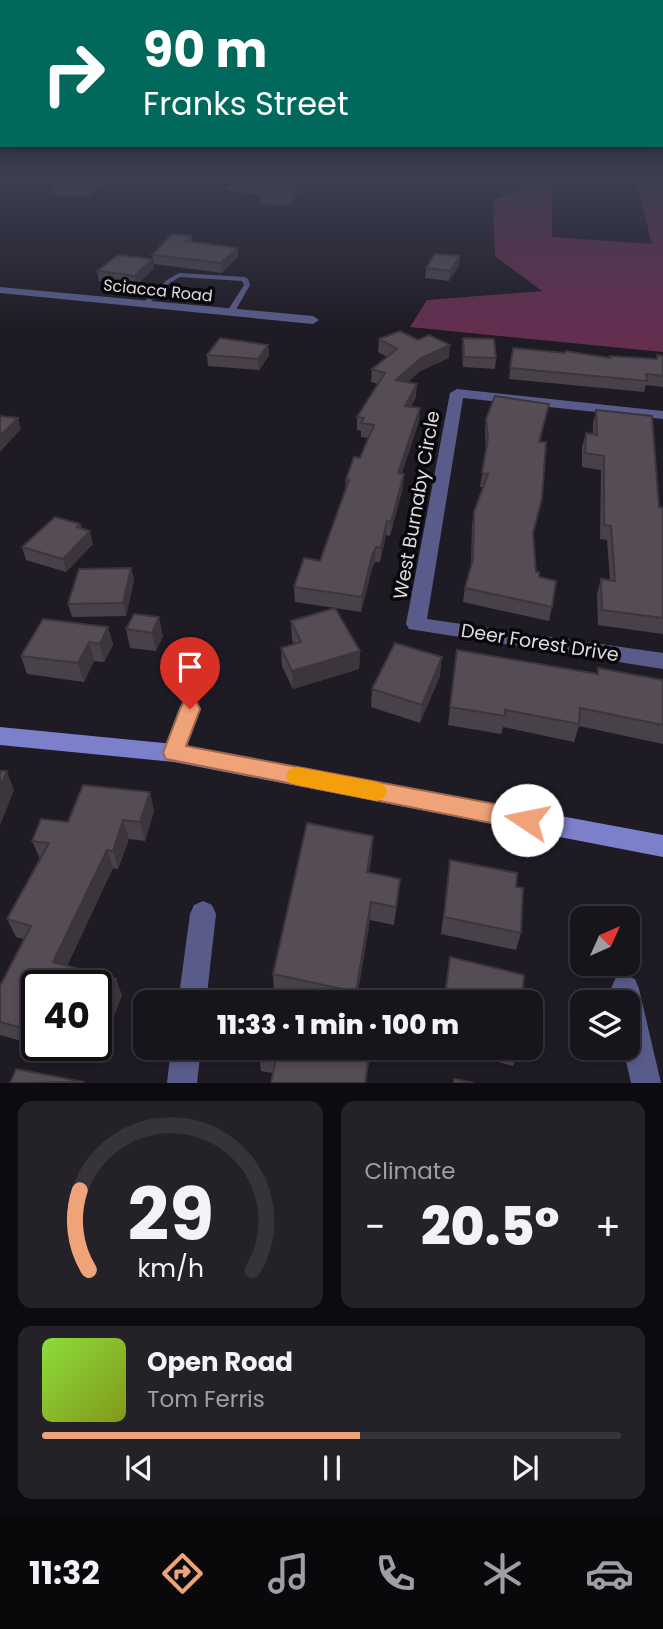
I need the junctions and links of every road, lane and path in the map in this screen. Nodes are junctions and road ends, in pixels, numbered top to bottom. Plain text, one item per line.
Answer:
1 (0, 290) edge
2 (145, 304) junction
3 (230, 313) junction
4 (313, 320) dead end
5 (663, 415) edge
6 (416, 624) joint
7 (663, 661) edge
8 (190, 709) dead end
9 (0, 736) edge
10 (174, 753) junction
11 (663, 846) edge
12 (203, 914) dead end
13 (625, 989) dead end
14 (194, 990) edge
15 (185, 1060) edge
16 (182, 1083) edge
17 (646, 1083) edge

1 - 2 street, Sciacca Road
2 - 3 street, Sciacca Road
2 - 3 lane
3 - 4 street, Sciacca Road
5 - 6 street, West Burnaby Circle
6 - 7 street, Deer Forest Drive
8 - 10 street
9 - 10 street
10 - 11 street
12 - 14 street
13 - 17 street
15 - 16 street

